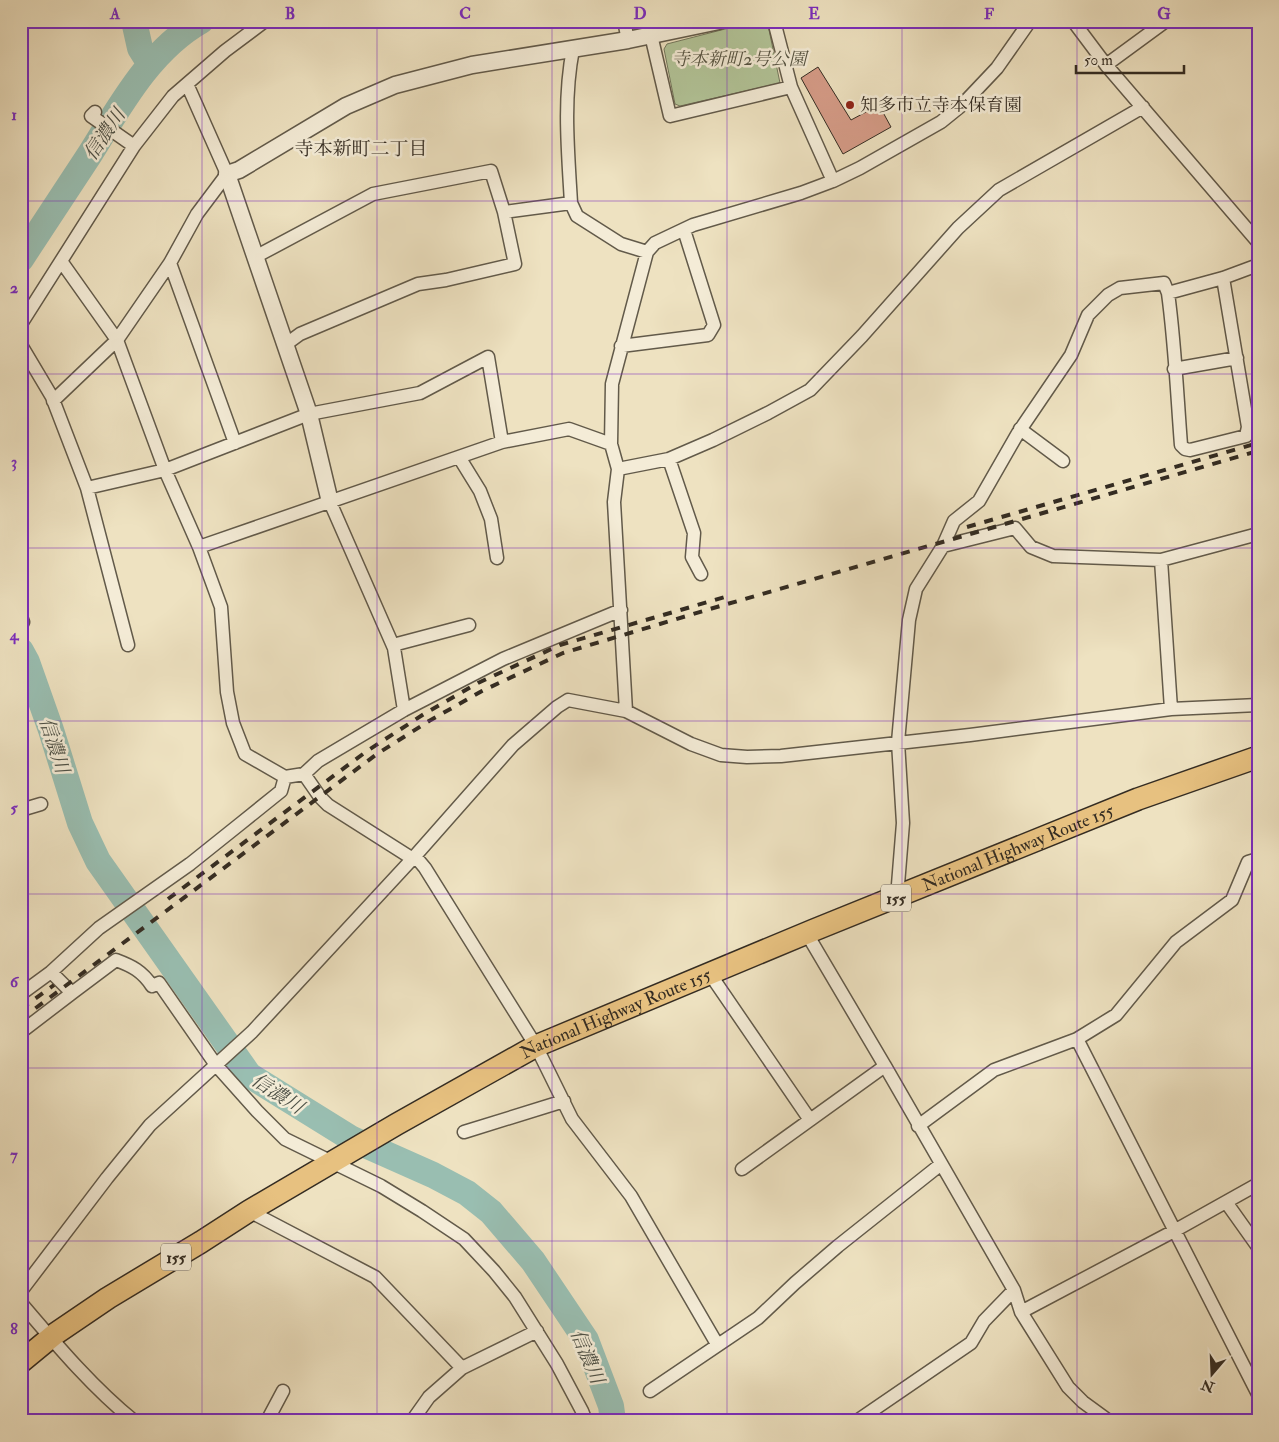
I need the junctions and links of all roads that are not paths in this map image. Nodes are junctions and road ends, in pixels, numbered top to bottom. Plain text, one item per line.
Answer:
1 (265, 21) edge
2 (624, 21) edge
3 (718, 21) edge
4 (774, 21) edge
5 (1030, 21) edge
6 (1073, 21) edge
7 (1166, 21) edge
8 (651, 35) junction
9 (628, 40) junction
10 (573, 48) junction
11 (1106, 64) junction
12 (187, 84) junction
13 (791, 87) junction
14 (1143, 107) junction
15 (96, 116) dead end
16 (134, 146) junction
17 (227, 174) junction
18 (833, 181) junction
19 (572, 203) junction
20 (504, 212) junction
21 (684, 230) junction
22 (1258, 242) edge
23 (647, 252) junction
24 (255, 257) junction
25 (61, 261) junction
26 (170, 263) junction
27 (1258, 265) edge
28 (1222, 278) junction
29 (1168, 293) junction
30 (21, 324) edge
31 (117, 340) junction
32 (21, 345) edge
33 (285, 345) junction
34 (621, 346) junction
35 (1237, 358) junction
36 (1174, 369) junction
37 (53, 400) junction
38 (309, 414) junction
39 (1020, 429) junction
40 (502, 442) junction
41 (235, 443) junction
42 (611, 444) junction
43 (459, 457) junction
44 (669, 459) junction
45 (1063, 461) dead end
46 (618, 469) junction
47 (165, 470) junction
48 (87, 488) junction
49 (330, 502) junction
50 (1258, 534) edge
51 (943, 546) junction
52 (199, 547) junction
53 (497, 558) dead end
54 (1161, 560) junction
55 (701, 574) dead end
56 (621, 610) junction
57 (21, 617) edge
58 (469, 625) dead end
59 (21, 626) edge
60 (393, 645) junction
61 (128, 646) dead end
62 (1258, 705) edge
63 (1171, 709) junction
64 (404, 710) junction
65 (626, 711) junction
66 (898, 742) junction
67 (1258, 757) edge
68 (304, 774) junction
69 (285, 777) junction
70 (41, 804) dead end
71 (21, 810) edge
72 (414, 857) junction
73 (1258, 859) edge
74 (897, 897) junction
75 (807, 934) junction
76 (51, 972) junction
77 (710, 974) junction
78 (72, 993) junction
79 (21, 994) edge
80 (21, 1032) edge
81 (1077, 1039) junction
82 (536, 1046) junction
83 (219, 1062) junction
84 (885, 1066) junction
85 (564, 1101) junction
86 (810, 1120) junction
87 (918, 1126) junction
88 (464, 1132) dead end
89 (334, 1162) junction
90 (940, 1165) junction
91 (742, 1169) dead end
92 (1258, 1184) edge
93 (1226, 1202) junction
94 (249, 1211) junction
95 (1174, 1231) junction
96 (1258, 1247) edge
97 (1014, 1290) junction
98 (21, 1291) edge
99 (21, 1303) edge
100 (1021, 1312) junction
101 (537, 1331) junction
102 (50, 1338) junction
103 (717, 1344) junction
104 (21, 1362) edge
105 (462, 1368) junction
106 (650, 1390) dead end
107 (283, 1392) dead end
108 (1258, 1394) edge
109 (134, 1421) edge
110 (267, 1421) edge
111 (412, 1421) edge
112 (586, 1421) edge
113 (857, 1421) edge
114 (1110, 1421) edge

1 - 12 street
2 - 9 street
3 - 8 street
4 - 13 street
5 - 18 street
6 - 11 street
7 - 11 street
8 - 9 street
8 - 13 street
9 - 10 street
10 - 17 street
10 - 19 street
11 - 14 street
12 - 16 street
12 - 17 street
13 - 18 street
14 - 22 street
14 - 44 street
15 - 16 street
16 - 25 street
17 - 24 street
17 - 26 street
18 - 21 street
19 - 20 street
19 - 23 street
20 - 24 street
20 - 33 street
21 - 23 street
21 - 34 street
23 - 34 street
24 - 33 street
25 - 30 street
25 - 31 street
26 - 31 street
26 - 41 street
27 - 28 street
28 - 29 street
28 - 35 street
29 - 36 street
29 - 39 street
31 - 37 street
31 - 47 street
32 - 37 street
33 - 38 street
34 - 42 street
35 - 36 street
35 - 36 street
37 - 48 street
38 - 40 street
38 - 41 street
38 - 49 street
39 - 45 street
39 - 51 street
40 - 42 street
40 - 43 street
41 - 47 street
42 - 46 street
43 - 49 street
43 - 53 street
44 - 46 street
44 - 55 street
46 - 56 street
47 - 48 street
47 - 52 street
48 - 61 street
49 - 52 street
49 - 60 street
50 - 54 street
51 - 54 street
51 - 66 street
52 - 69 street
54 - 63 street
56 - 64 street
56 - 65 street
57 - 59 street
58 - 60 street
60 - 64 street
62 - 63 street
63 - 66 street
64 - 68 street
65 - 66 street
65 - 72 street
66 - 74 street
67 - 74 highway, National Highway Route 155 / 155
68 - 69 street
68 - 72 street
69 - 76 street
70 - 71 street
72 - 82 street
72 - 83 street
73 - 81 street
74 - 75 highway, National Highway Route 155 / 155
75 - 77 highway, National Highway Route 155 / 155
75 - 84 street
76 - 78 street
76 - 79 street
77 - 82 highway, National Highway Route 155 / 155
77 - 86 street
78 - 80 street
78 - 83 street
81 - 87 street
81 - 95 street
82 - 85 street
82 - 89 highway, National Highway Route 155 / 155
83 - 89 street
83 - 98 street
84 - 86 street
84 - 87 street
85 - 88 street
85 - 103 street
86 - 91 street
87 - 90 street
89 - 94 highway, National Highway Route 155 / 155
89 - 101 street
90 - 97 street
90 - 103 street
92 - 93 street
93 - 95 street
93 - 96 street
94 - 102 highway, National Highway Route 155 / 155
94 - 105 street
95 - 100 street
95 - 108 street
97 - 100 street
97 - 113 street
99 - 102 street
100 - 114 street
101 - 105 street
101 - 112 street
102 - 104 highway, National Highway Route 155 / 155
102 - 109 street
103 - 106 street
105 - 111 street
107 - 110 street

